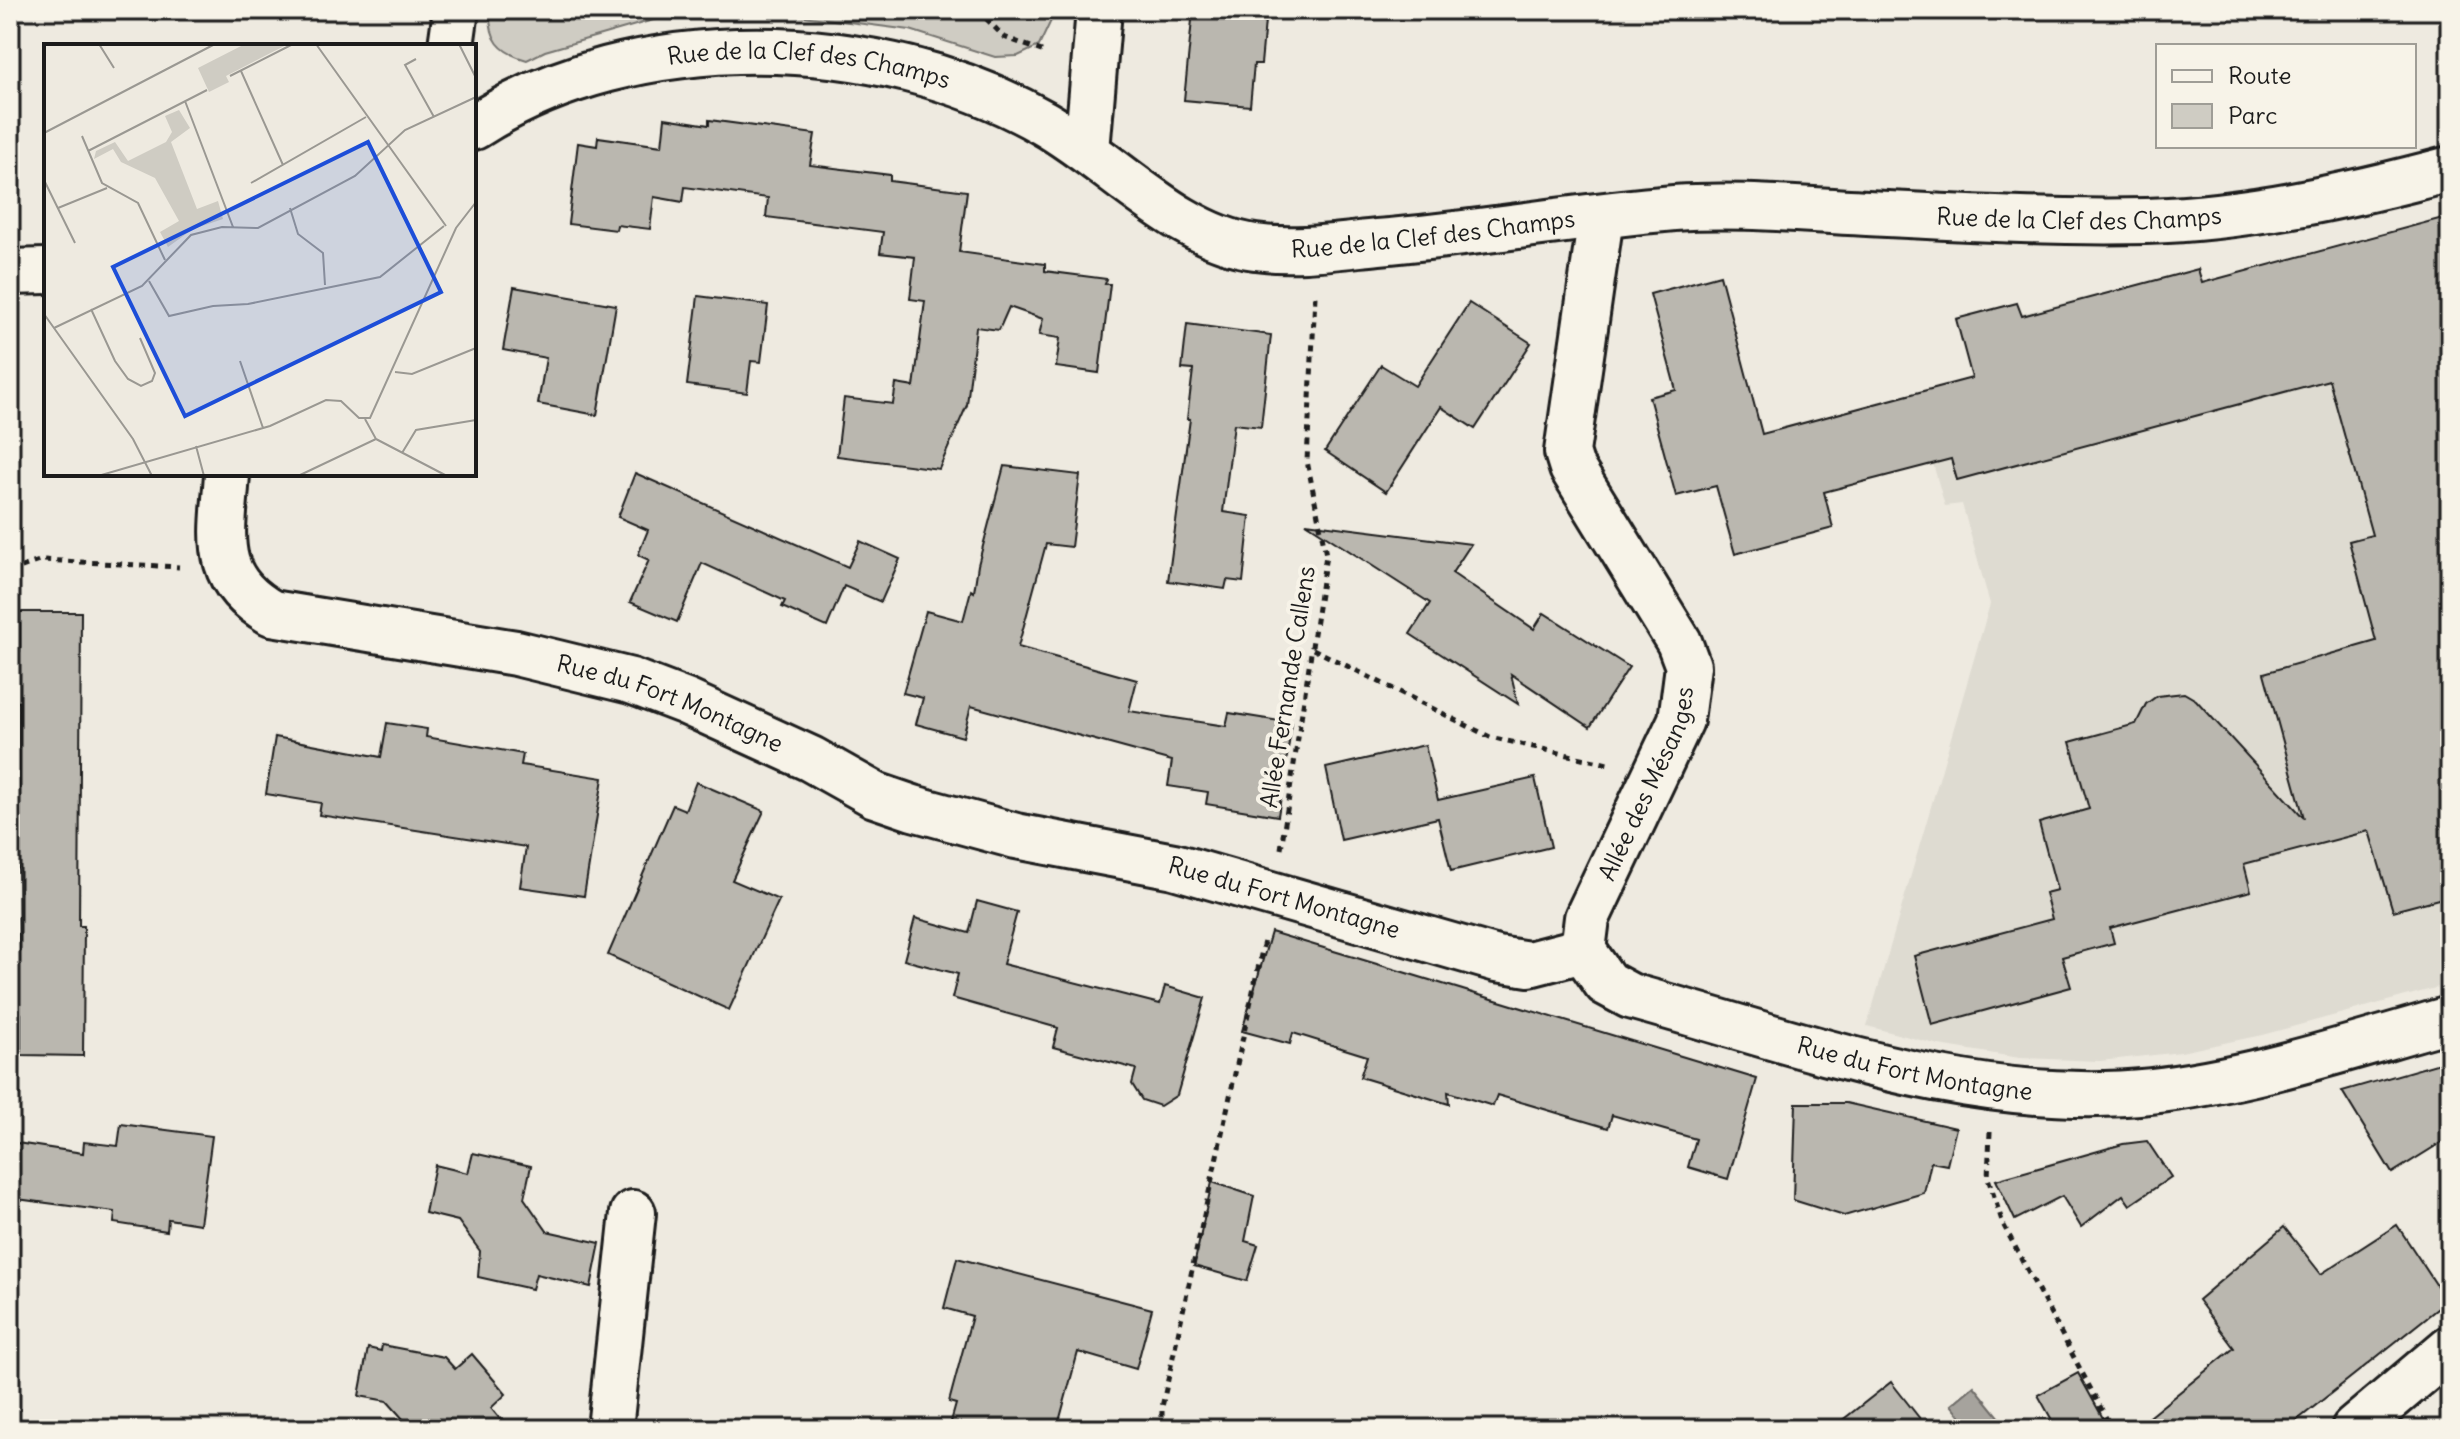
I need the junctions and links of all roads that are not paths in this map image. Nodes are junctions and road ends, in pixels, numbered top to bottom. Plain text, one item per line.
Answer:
1 (456, 10) edge
2 (1099, 10) edge
3 (451, 44) edge
4 (476, 126) edge
5 (1087, 150) junction
6 (2450, 169) edge
7 (1601, 217) junction
8 (44, 271) edge
9 (10, 272) edge
10 (227, 476) edge
11 (1583, 950) junction
12 (2450, 1019) edge
13 (633, 1213) dead end
14 (2450, 1348) edge
15 (610, 1429) edge
16 (2354, 1429) edge

1 - 3 street
2 - 5 street
4 - 5 street, Rue de la Clef des Champs
5 - 7 street, Rue de la Clef des Champs
6 - 7 street, Rue de la Clef des Champs
7 - 11 street, Allée des Mésanges
8 - 9 street
10 - 11 street, Rue du Fort Montagne
11 - 12 street, Rue du Fort Montagne
13 - 15 street
14 - 16 street

